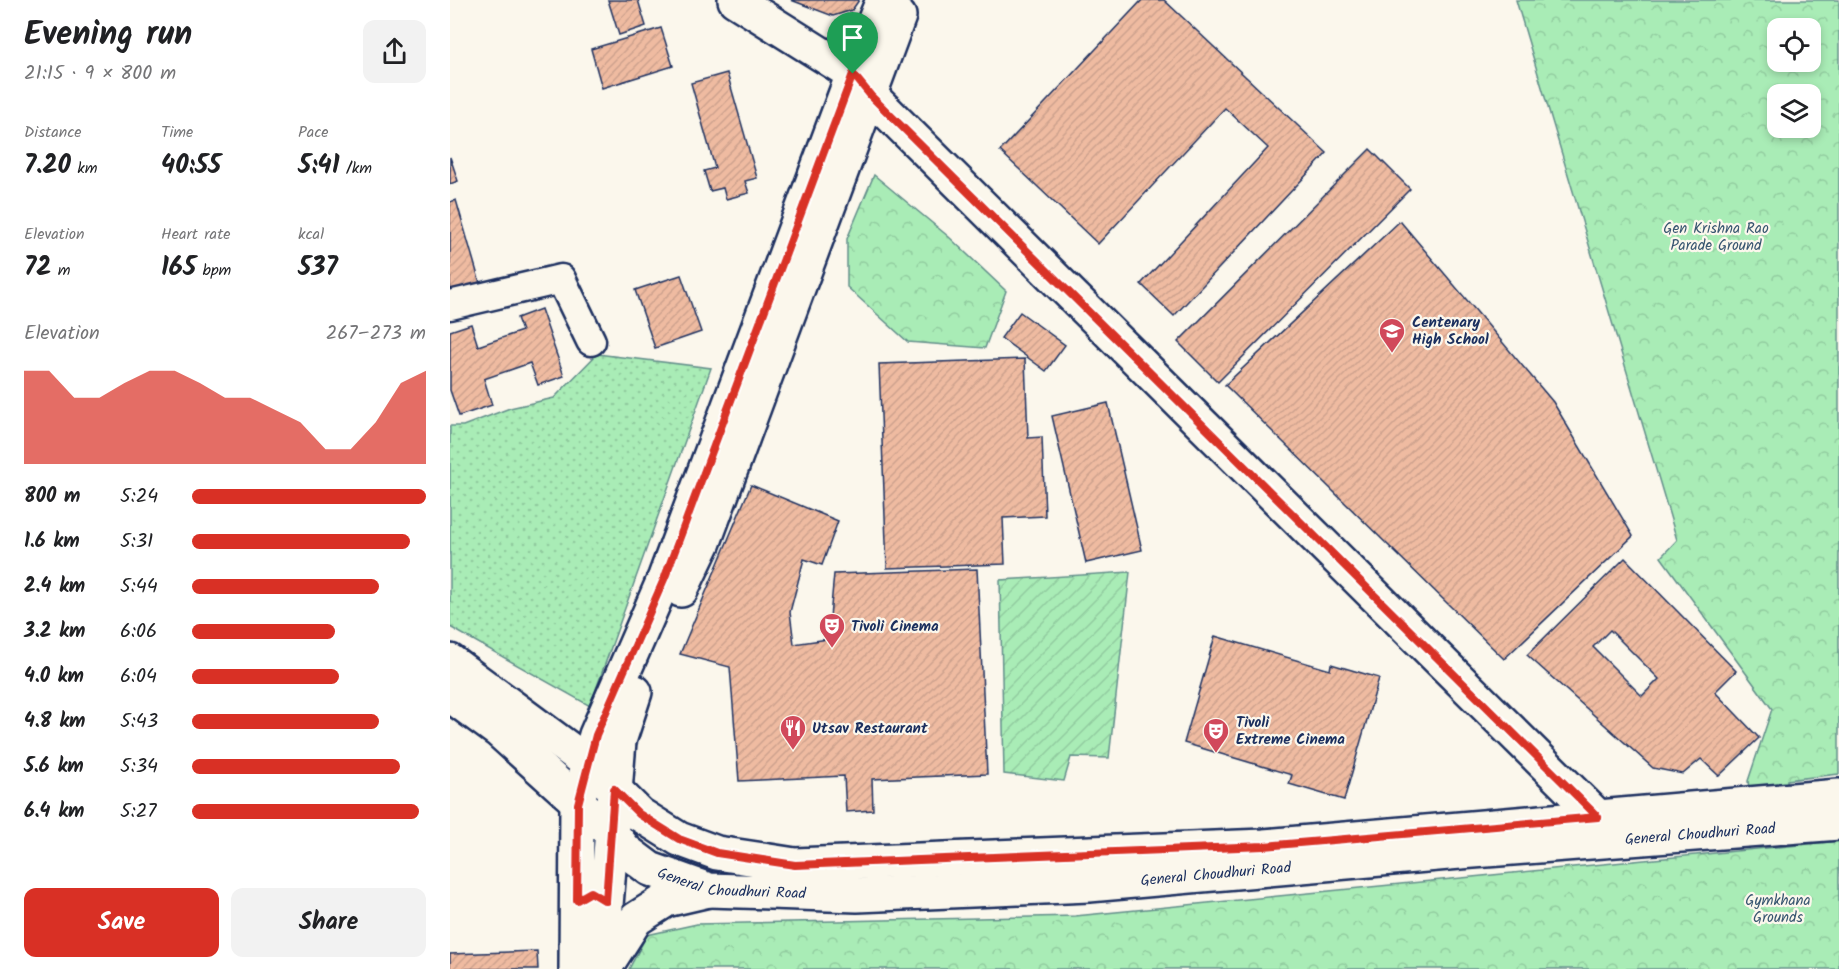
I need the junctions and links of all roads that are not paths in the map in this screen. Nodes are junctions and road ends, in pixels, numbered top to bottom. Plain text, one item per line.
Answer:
1 (735, 0) edge
2 (883, 0) edge
3 (904, 0) edge
4 (862, 85) junction
5 (450, 305) edge
6 (591, 341) dead end
7 (450, 661) edge
8 (450, 694) edge
9 (605, 714) junction
10 (552, 737) junction
11 (588, 763) junction
12 (614, 789) junction
13 (1839, 796) edge
14 (578, 804) junction
15 (1598, 817) junction
16 (1839, 823) edge
17 (610, 831) junction
18 (709, 890) junction
19 (591, 901) junction
20 (576, 969) edge
21 (602, 969) edge

1 - 4 main road
2 - 4 main road
3 - 4 main road
4 - 9 main road
4 - 12 main road
4 - 15 main road
5 - 6 street
7 - 10 main road, General Choudhuri Road
8 - 14 main road
9 - 10 main road
9 - 11 main road
10 - 11 main road, General Choudhuri Road
11 - 12 main road, General Choudhuri Road
11 - 14 main road
12 - 15 main road, General Choudhuri Road
12 - 17 main road
13 - 15 main road, General Choudhuri Road
14 - 17 main road, General Choudhuri Road
14 - 19 main road
16 - 18 main road, General Choudhuri Road
17 - 18 main road, General Choudhuri Road
17 - 19 main road
18 - 21 main road
19 - 20 main road
19 - 21 main road

